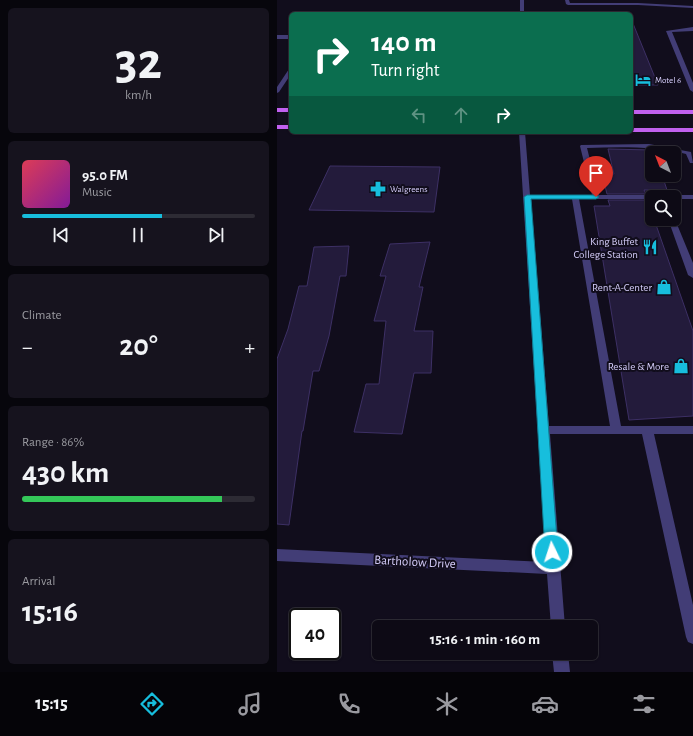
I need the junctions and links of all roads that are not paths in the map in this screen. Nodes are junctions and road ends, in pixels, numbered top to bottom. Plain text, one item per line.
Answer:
1 (522, 0) edge
2 (567, 0) edge
3 (693, 7) edge
4 (522, 12) edge
5 (693, 29) edge
6 (277, 37) edge
7 (289, 37) edge
8 (277, 77) edge
9 (289, 77) edge
10 (693, 90) edge
11 (277, 91) edge
12 (277, 110) edge
13 (289, 110) edge
14 (633, 112) edge
15 (693, 112) edge
16 (277, 127) edge
17 (289, 127) edge
18 (633, 130) edge
19 (693, 130) edge
20 (522, 134) edge
21 (693, 161) edge
22 (527, 197) junction
23 (575, 197) junction
24 (596, 197) junction
25 (645, 197) edge
26 (681, 197) edge
27 (693, 197) edge
28 (675, 226) edge
29 (693, 274) edge
30 (543, 430) junction
31 (617, 430) junction
32 (647, 430) junction
33 (693, 430) edge
34 (277, 555) edge
35 (553, 568) junction
36 (557, 620) edge
37 (693, 637) edge
38 (561, 660) edge
39 (562, 672) edge

1 - 4 street
2 - 3 street
5 - 10 street
6 - 7 street
8 - 9 street
9 - 11 street
12 - 13 main road
14 - 15 main road
16 - 17 main road
18 - 19 main road
20 - 22 street
21 - 24 street
22 - 23 street
22 - 30 street
23 - 24 street
23 - 31 street
24 - 25 street
26 - 27 street
28 - 29 street
30 - 31 street
30 - 35 street
31 - 32 street
32 - 33 street
32 - 37 street
34 - 35 street, Bartholow Drive
35 - 36 street
38 - 39 street

